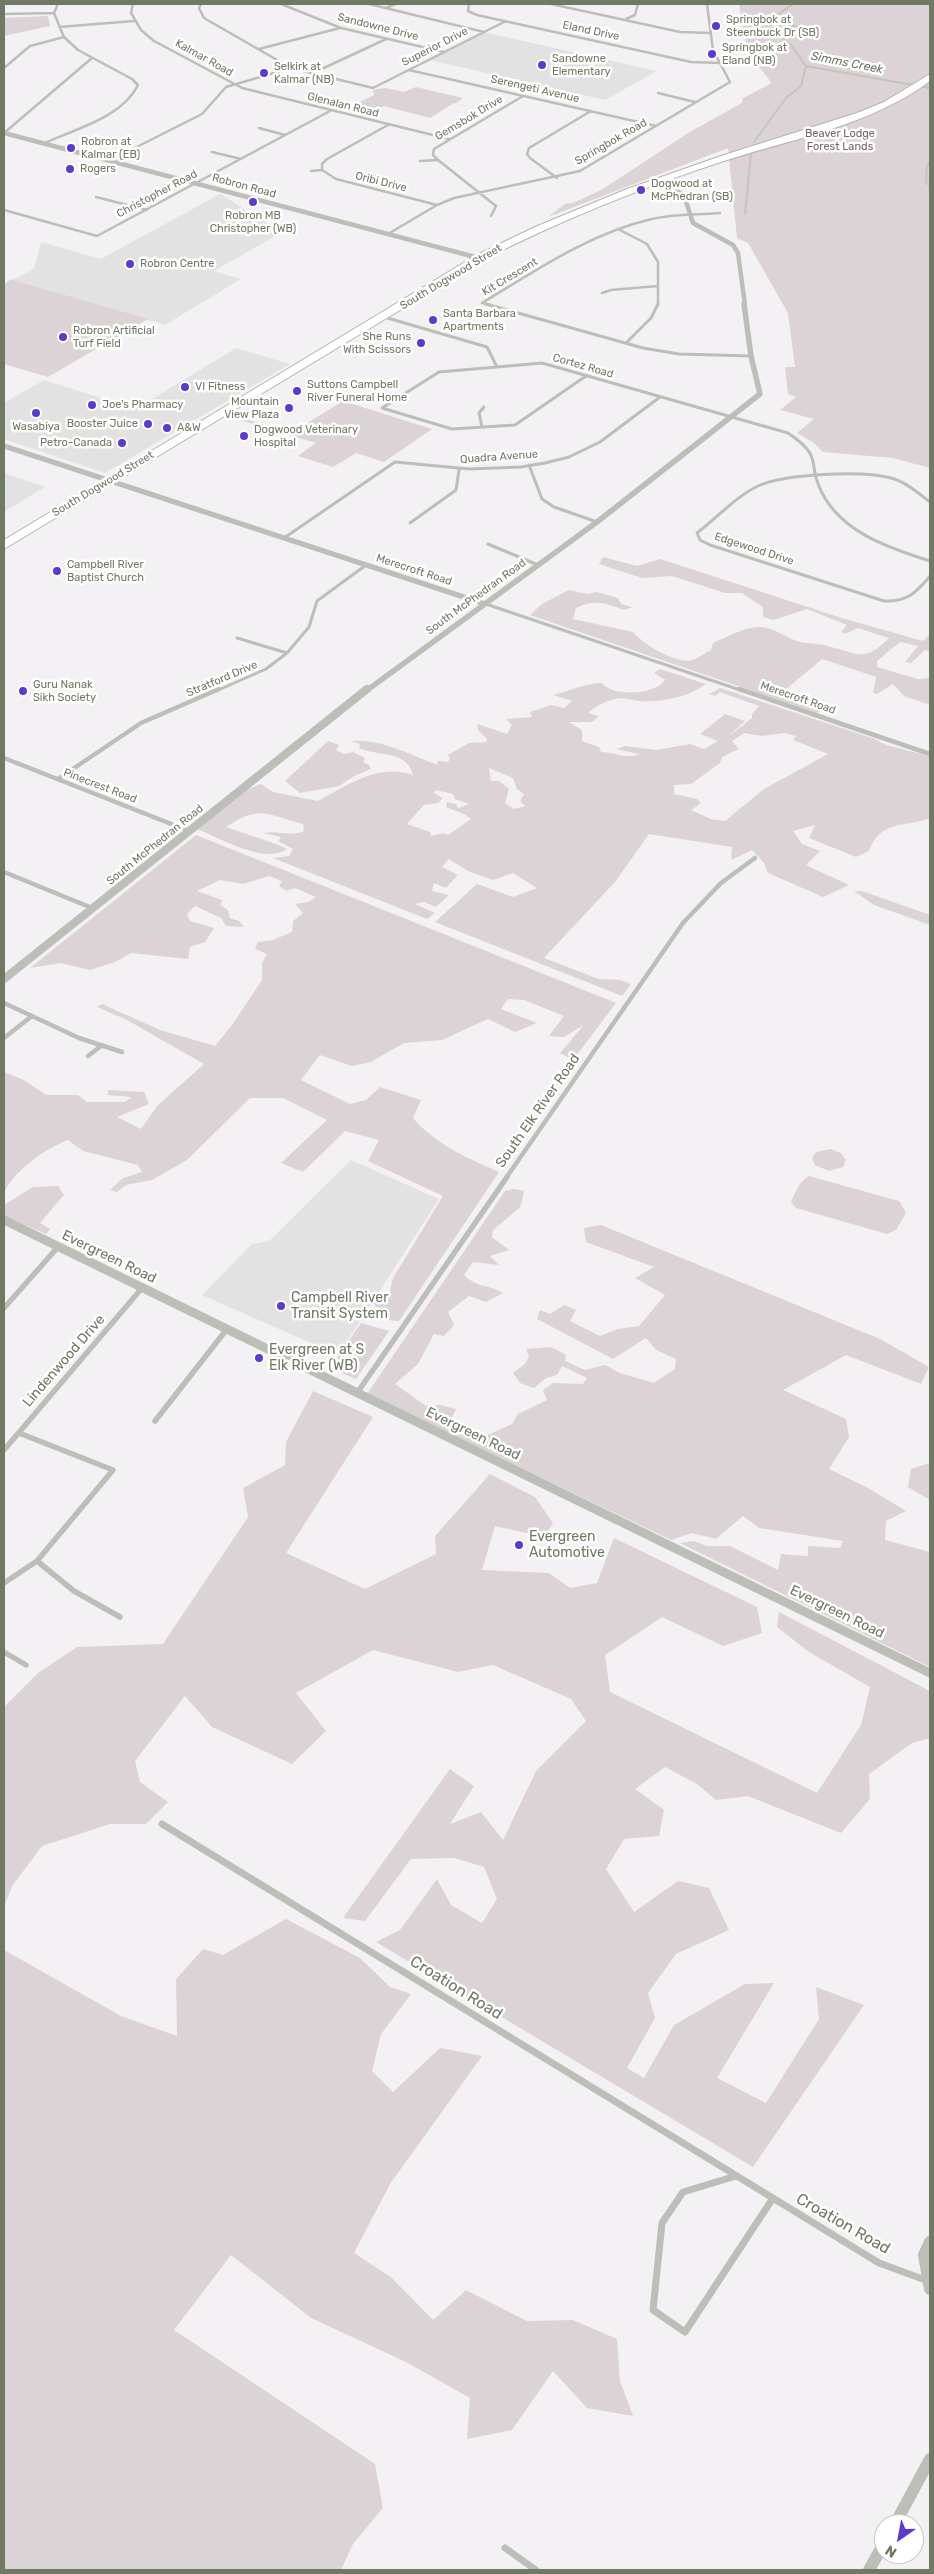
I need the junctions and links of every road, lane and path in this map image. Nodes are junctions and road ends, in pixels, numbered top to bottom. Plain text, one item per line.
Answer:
1 (58, 4) edge
2 (133, 4) edge
3 (201, 4) edge
4 (281, 4) edge
5 (369, 4) edge
6 (396, 4) edge
7 (469, 4) edge
8 (551, 4) edge
9 (638, 4) edge
10 (707, 4) edge
11 (560, 5) edge
12 (384, 8) junction
13 (54, 13) junction
14 (4, 14) edge
15 (625, 20) junction
16 (134, 21) junction
17 (506, 21) junction
18 (59, 27) junction
19 (340, 28) junction
20 (484, 32) junction
21 (710, 33) junction
22 (64, 37) junction
23 (387, 38) junction
24 (260, 49) junction
25 (444, 52) junction
26 (92, 58) junction
27 (720, 62) junction
28 (4, 68) edge
29 (291, 68) junction
30 (409, 70) junction
31 (310, 74) junction
32 (929, 78) edge
33 (235, 84) junction
34 (658, 93) dead end
35 (524, 96) junction
36 (695, 102) junction
37 (330, 111) junction
38 (591, 111) junction
39 (388, 125) junction
40 (656, 126) junction
41 (259, 128) dead end
42 (4, 133) edge
43 (286, 135) junction
44 (449, 139) junction
45 (43, 144) junction
46 (212, 152) dead end
47 (241, 159) junction
48 (438, 160) junction
49 (109, 161) junction
50 (420, 161) dead end
51 (322, 170) junction
52 (311, 172) dead end
53 (557, 178) junction
54 (658, 181) junction
55 (195, 184) junction
56 (482, 193) junction
57 (96, 197) dead end
58 (437, 205) junction
59 (4, 210) edge
60 (147, 210) junction
61 (720, 213) dead end
62 (491, 216) dead end
63 (690, 216) junction
64 (620, 230) junction
65 (388, 234) junction
66 (479, 258) junction
67 (658, 286) junction
68 (602, 293) dead end
69 (384, 317) junction
70 (626, 343) junction
71 (752, 356) junction
72 (497, 367) junction
73 (586, 376) junction
74 (660, 397) junction
75 (484, 407) dead end
76 (730, 418) junction
77 (482, 427) junction
78 (4, 446) edge
79 (529, 465) junction
80 (459, 470) junction
81 (817, 477) junction
82 (108, 480) junction
83 (930, 502) edge
84 (597, 522) junction
85 (410, 523) dead end
86 (284, 538) junction
87 (488, 544) dead end
88 (4, 545) edge
89 (930, 561) edge
90 (366, 565) junction
91 (538, 565) junction
92 (930, 576) edge
93 (482, 603) junction
94 (237, 638) dead end
95 (287, 654) junction
96 (930, 754) edge
97 (4, 758) edge
98 (58, 779) junction
99 (189, 831) junction
100 (755, 858) dead end
101 (4, 872) edge
102 (92, 908) junction
103 (4, 979) edge
104 (4, 1003) edge
105 (32, 1016) junction
106 (4, 1038) edge
107 (100, 1046) junction
108 (122, 1052) dead end
109 (88, 1056) dead end
110 (4, 1220) edge
111 (58, 1247) junction
112 (142, 1288) junction
113 (4, 1308) edge
114 (227, 1329) junction
115 (357, 1393) junction
116 (155, 1421) dead end
117 (19, 1433) junction
118 (4, 1450) edge
119 (37, 1561) junction
120 (4, 1583) edge
121 (120, 1617) dead end
122 (4, 1652) edge
123 (26, 1665) dead end
124 (930, 1674) edge
125 (162, 1824) dead end
126 (736, 2176) junction
127 (773, 2198) junction
128 (930, 2242) edge
129 (930, 2285) edge
130 (930, 2459) edge
131 (900, 2514) edge
132 (505, 2548) dead end
133 (536, 2570) edge

1 - 13 street
2 - 16 street
3 - 24 street
4 - 19 street, Sandowne Drive
5 - 12 street
6 - 12 street
7 - 17 street, Eland Drive
8 - 11 street
9 - 15 street
10 - 21 street, Springbok Road
11 - 15 street
12 - 20 street
13 - 14 street
13 - 18 street
15 - 21 street
16 - 18 street
16 - 33 street, Kalmar Road
17 - 20 street, Superior Drive
17 - 27 street, Eland Drive
18 - 22 street
19 - 23 street, Sandowne Drive
19 - 24 street
20 - 25 street, Superior Drive
21 - 27 street, Springbok Road
22 - 26 street
22 - 28 street
23 - 25 street, Sandowne Drive
23 - 31 street
24 - 29 street
25 - 30 street, Superior Drive
26 - 42 street
26 - 45 street
27 - 36 street, Springbok Road
29 - 31 street
29 - 33 street
30 - 31 street, Superior Drive
30 - 35 street, Serengeti Avenue
32 - 54 main road, South Dogwood Street
33 - 37 street, Glenalan Road
33 - 49 street, Kalmar Road
34 - 36 street
35 - 38 street, Serengeti Avenue
35 - 44 street, Gemsbok Drive
36 - 40 street, Springbok Road
37 - 39 street, Glenalan Road
37 - 43 street, Christopher Road
38 - 40 street, Serengeti Avenue
38 - 53 street
39 - 44 street, Glenalan Road
39 - 51 street
40 - 53 street, Springbok Road
41 - 43 street
42 - 45 street, Robron Road
43 - 47 street, Christopher Road
44 - 48 street, Gemsbok Drive
45 - 49 street, Robron Road
46 - 47 street
47 - 55 street, Christopher Road
48 - 50 street, Gemsbok Drive
48 - 56 street, Gemsbok Drive
49 - 55 street, Robron Road
51 - 52 street
51 - 58 street, Oribi Drive
53 - 56 street, Springbok Road
54 - 63 street, South McPhedran Road
54 - 66 main road, South Dogwood Street
55 - 60 street, Christopher Road
55 - 65 street, Robron Road
56 - 58 street, Springbok Road
56 - 62 street, Gemsbok Drive
57 - 60 street
58 - 65 street, Springbok Road
59 - 60 street, Christopher Road
61 - 63 street, Kit Crescent
63 - 64 street, Kit Crescent
63 - 71 street, South McPhedran Road
64 - 67 street
64 - 70 street, Kit Crescent
65 - 66 street, Robron Road
66 - 69 main road, South Dogwood Street
67 - 68 street
67 - 70 street
69 - 72 street
69 - 82 main road, South Dogwood Street
70 - 71 street, Kit Crescent
71 - 76 street, South McPhedran Road
72 - 73 street, Cortez Road
72 - 77 street, Cortez Road
73 - 74 street, Cortez Road
73 - 77 street
74 - 76 street, Cortez Road
74 - 79 street, Quadra Avenue
75 - 77 street
76 - 81 street, Cortez Road
76 - 84 street, South McPhedran Road
78 - 82 street, Merecroft Road
79 - 80 street, Quadra Avenue
79 - 84 street
80 - 85 street
80 - 86 street, Quadra Avenue
81 - 83 street, Edgewood Drive
81 - 89 street, Cortez Road
81 - 92 street, Edgewood Drive
82 - 86 street, Merecroft Road
82 - 88 main road, South Dogwood Street
84 - 91 street, South McPhedran Road
86 - 90 street, Merecroft Road
87 - 91 street
90 - 93 street, Merecroft Road
90 - 95 street, Stratford Drive
91 - 93 street, South McPhedran Road
93 - 96 street, Merecroft Road
93 - 99 street, South McPhedran Road
94 - 95 street
95 - 98 street, Stratford Drive
97 - 98 street, Pinecrest Road
98 - 99 street, Pinecrest Road
99 - 102 street, South McPhedran Road
100 - 115 street, South Elk River Road
101 - 102 street
102 - 103 street, South McPhedran Road
104 - 105 street
105 - 106 street
105 - 107 street
107 - 108 street
107 - 109 street
110 - 111 street, Evergreen Road
111 - 112 street, Evergreen Road
111 - 113 street
112 - 114 street, Evergreen Road
112 - 117 street, Lindenwood Drive
114 - 115 street, Evergreen Road
114 - 116 street
115 - 124 street, Evergreen Road
117 - 118 street, Lindenwood Drive
117 - 119 street
119 - 120 street
119 - 121 street
122 - 123 street
125 - 126 street, Croation Road
126 - 127 street, Croation Road
126 - 127 street
127 - 129 street, Croation Road
128 - 129 street
130 - 131 street
132 - 133 street

